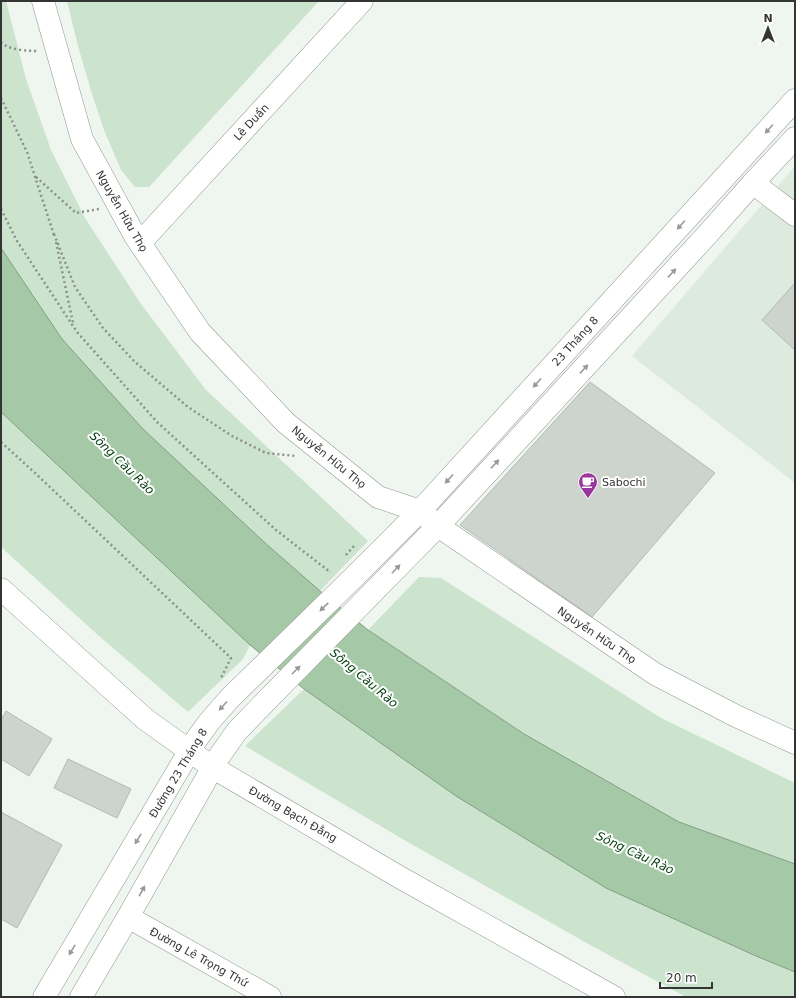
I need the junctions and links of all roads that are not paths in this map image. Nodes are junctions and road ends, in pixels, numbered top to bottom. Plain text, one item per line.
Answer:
1 (44, 1) edge
2 (355, 3) edge
3 (795, 100) edge
4 (795, 138) edge
5 (753, 183) junction
6 (795, 214) edge
7 (140, 243) junction
8 (420, 511) junction
9 (438, 526) junction
10 (343, 573) joint
11 (1, 589) edge
12 (795, 743) edge
13 (190, 751) junction
14 (212, 767) junction
15 (128, 917) junction
16 (44, 997) edge
17 (81, 997) edge
18 (270, 997) edge
19 (614, 997) edge

1 - 7 street, Nguyễn Hữu Thọ
2 - 7 street, Lê Duẩn
3 -> 8 street, 23 Tháng 8
4 - 5 street
5 - 6 street
9 -> 5 street
7 - 8 street, Nguyễn Hữu Thọ
8 - 9 street, Nguyễn Hữu Thọ
8 - 10 street, 23 Tháng 8
9 - 12 street, Nguyễn Hữu Thọ
14 -> 9 street
10 -> 13 street, Đường 23 Tháng 8
11 - 13 street, Đường Bạch Đằng
13 - 14 street, Đường Bạch Đằng
13 -> 16 street, Đường 23 Tháng 8
15 -> 14 street
14 - 19 street, Đường Bạch Đằng
15 - 17 street
15 - 18 street, Đường Lê Trọng Thứ

